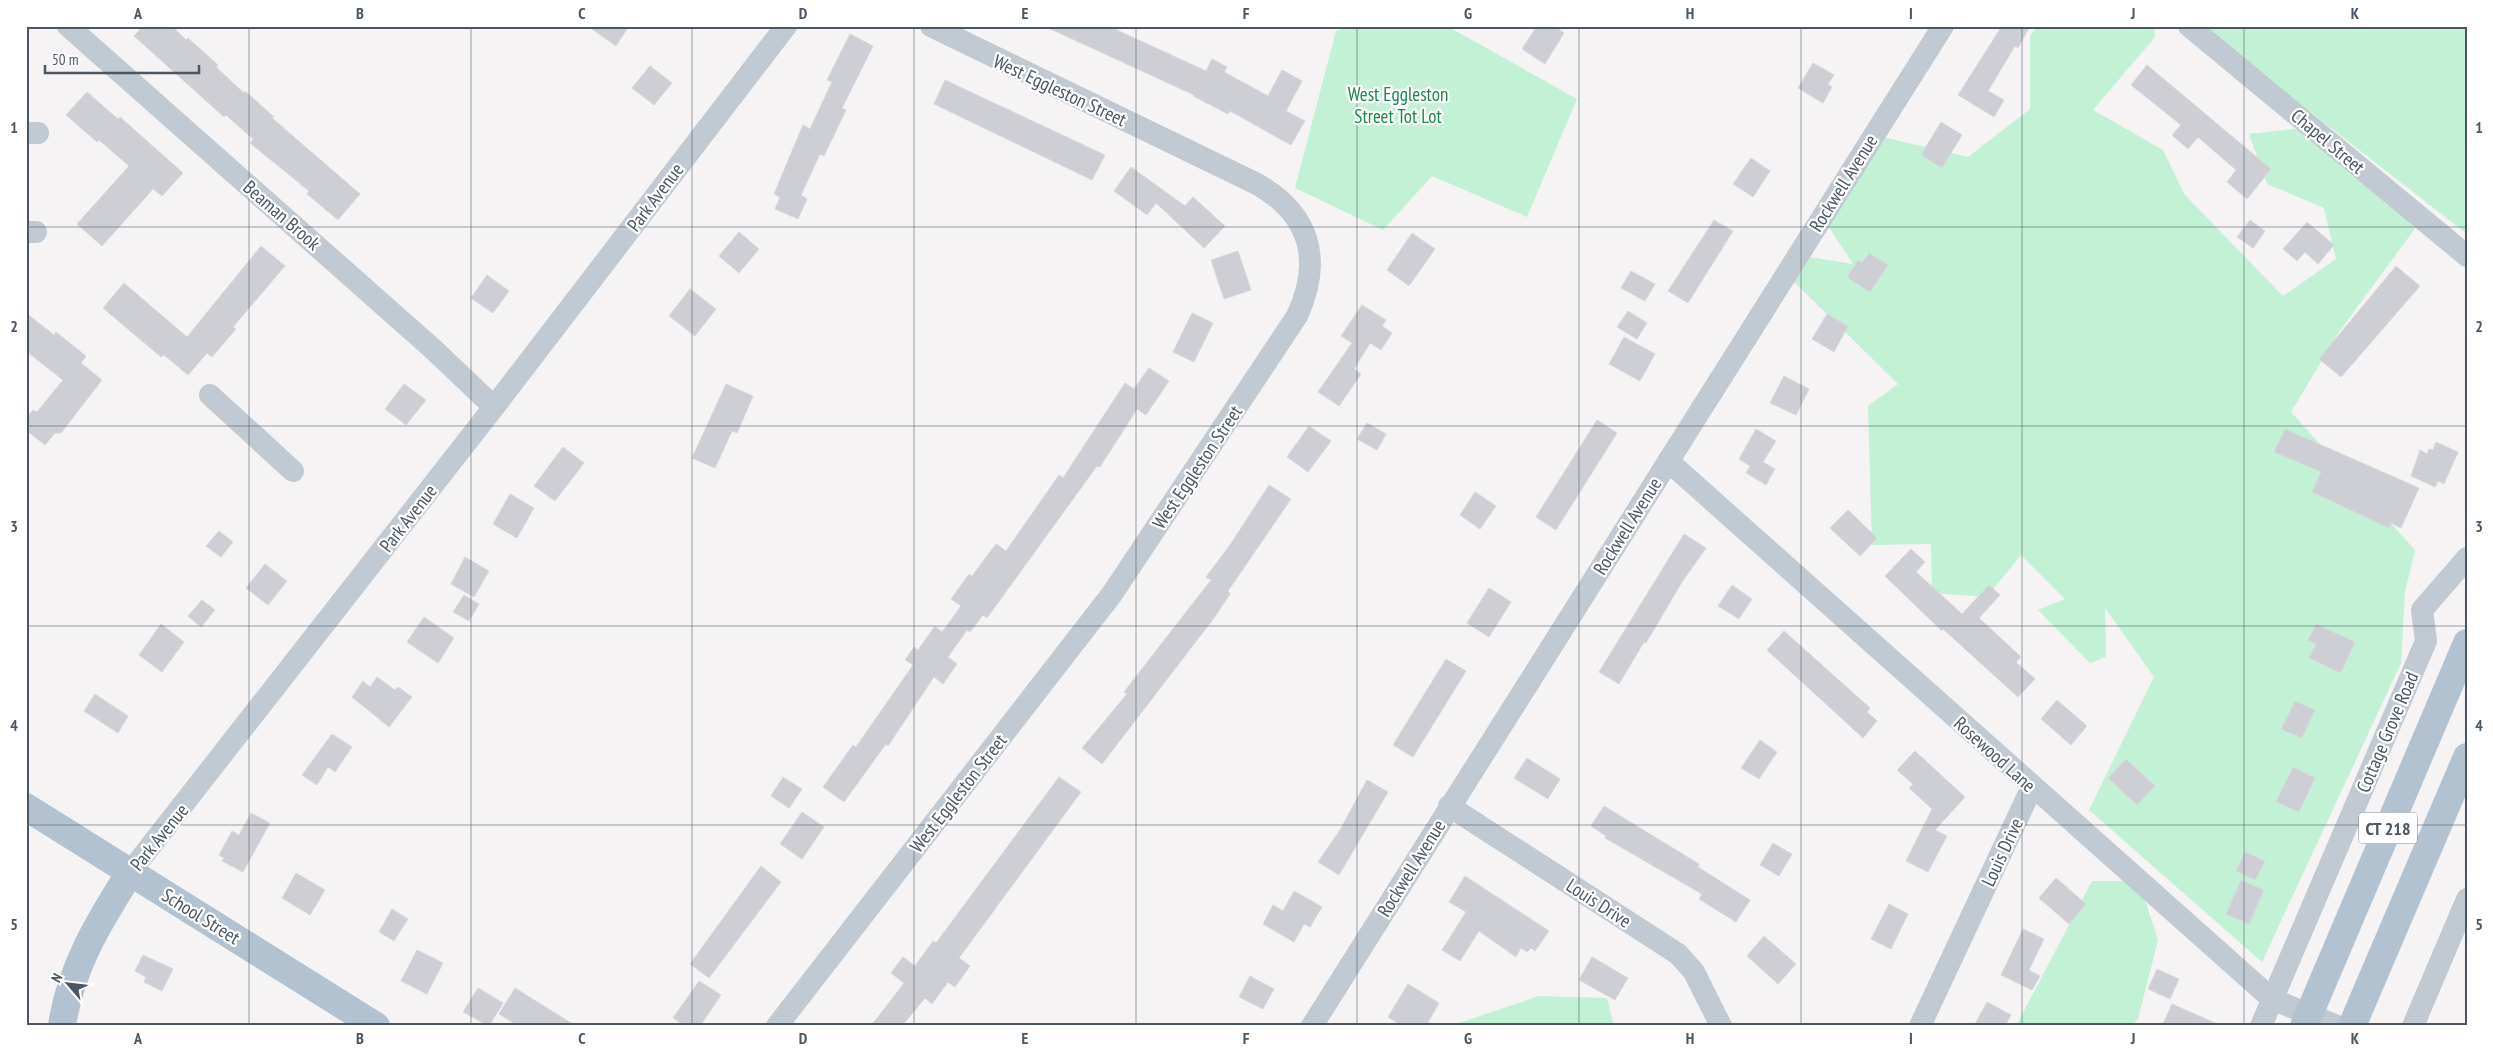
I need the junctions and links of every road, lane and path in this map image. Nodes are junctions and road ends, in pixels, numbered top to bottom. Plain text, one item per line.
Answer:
1 (68, 26) edge
2 (786, 26) edge
3 (931, 26) edge
4 (1943, 26) edge
5 (2189, 26) edge
6 (2467, 256) edge
7 (210, 395) dead end
8 (494, 406) junction
9 (1668, 461) junction
10 (293, 471) dead end
11 (2467, 558) edge
12 (2467, 643) edge
13 (2464, 775) edge
14 (2032, 787) junction
15 (1449, 806) junction
16 (26, 807) edge
17 (130, 871) junction
18 (2467, 899) edge
19 (2272, 999) junction
20 (2307, 1020) edge
21 (2420, 1023) edge
22 (62, 1026) edge
23 (376, 1026) edge
24 (777, 1026) edge
25 (1312, 1026) edge
26 (1721, 1026) edge
27 (1920, 1026) edge
28 (2261, 1026) edge
29 (2337, 1026) edge
30 (2352, 1026) edge

1 - 8 street, Beaman Brook
2 - 8 street, Park Avenue
3 - 24 street, West Eggleston Street
4 - 9 street, Rockwell Avenue
5 - 6 street, Chapel Street
7 - 10 street
8 - 17 street, Park Avenue
9 - 14 street, Rosewood Lane
9 - 15 street, Rockwell Avenue
11 - 19 street, Cottage Grove Road
12 - 20 main road, Cottage Grove Road / CT 218
13 - 30 main road, CT 218
14 - 19 street, Rosewood Lane
14 - 27 street, Louis Drive
15 - 25 street, Rockwell Avenue
15 - 26 street, Louis Drive
16 - 17 main road, School Street
17 - 22 main road, Park Avenue
17 - 23 main road, School Street
18 - 21 street
19 - 20 street, Rosewood Lane
19 - 28 street, Cottage Grove Road
20 - 29 street, Rosewood Lane

